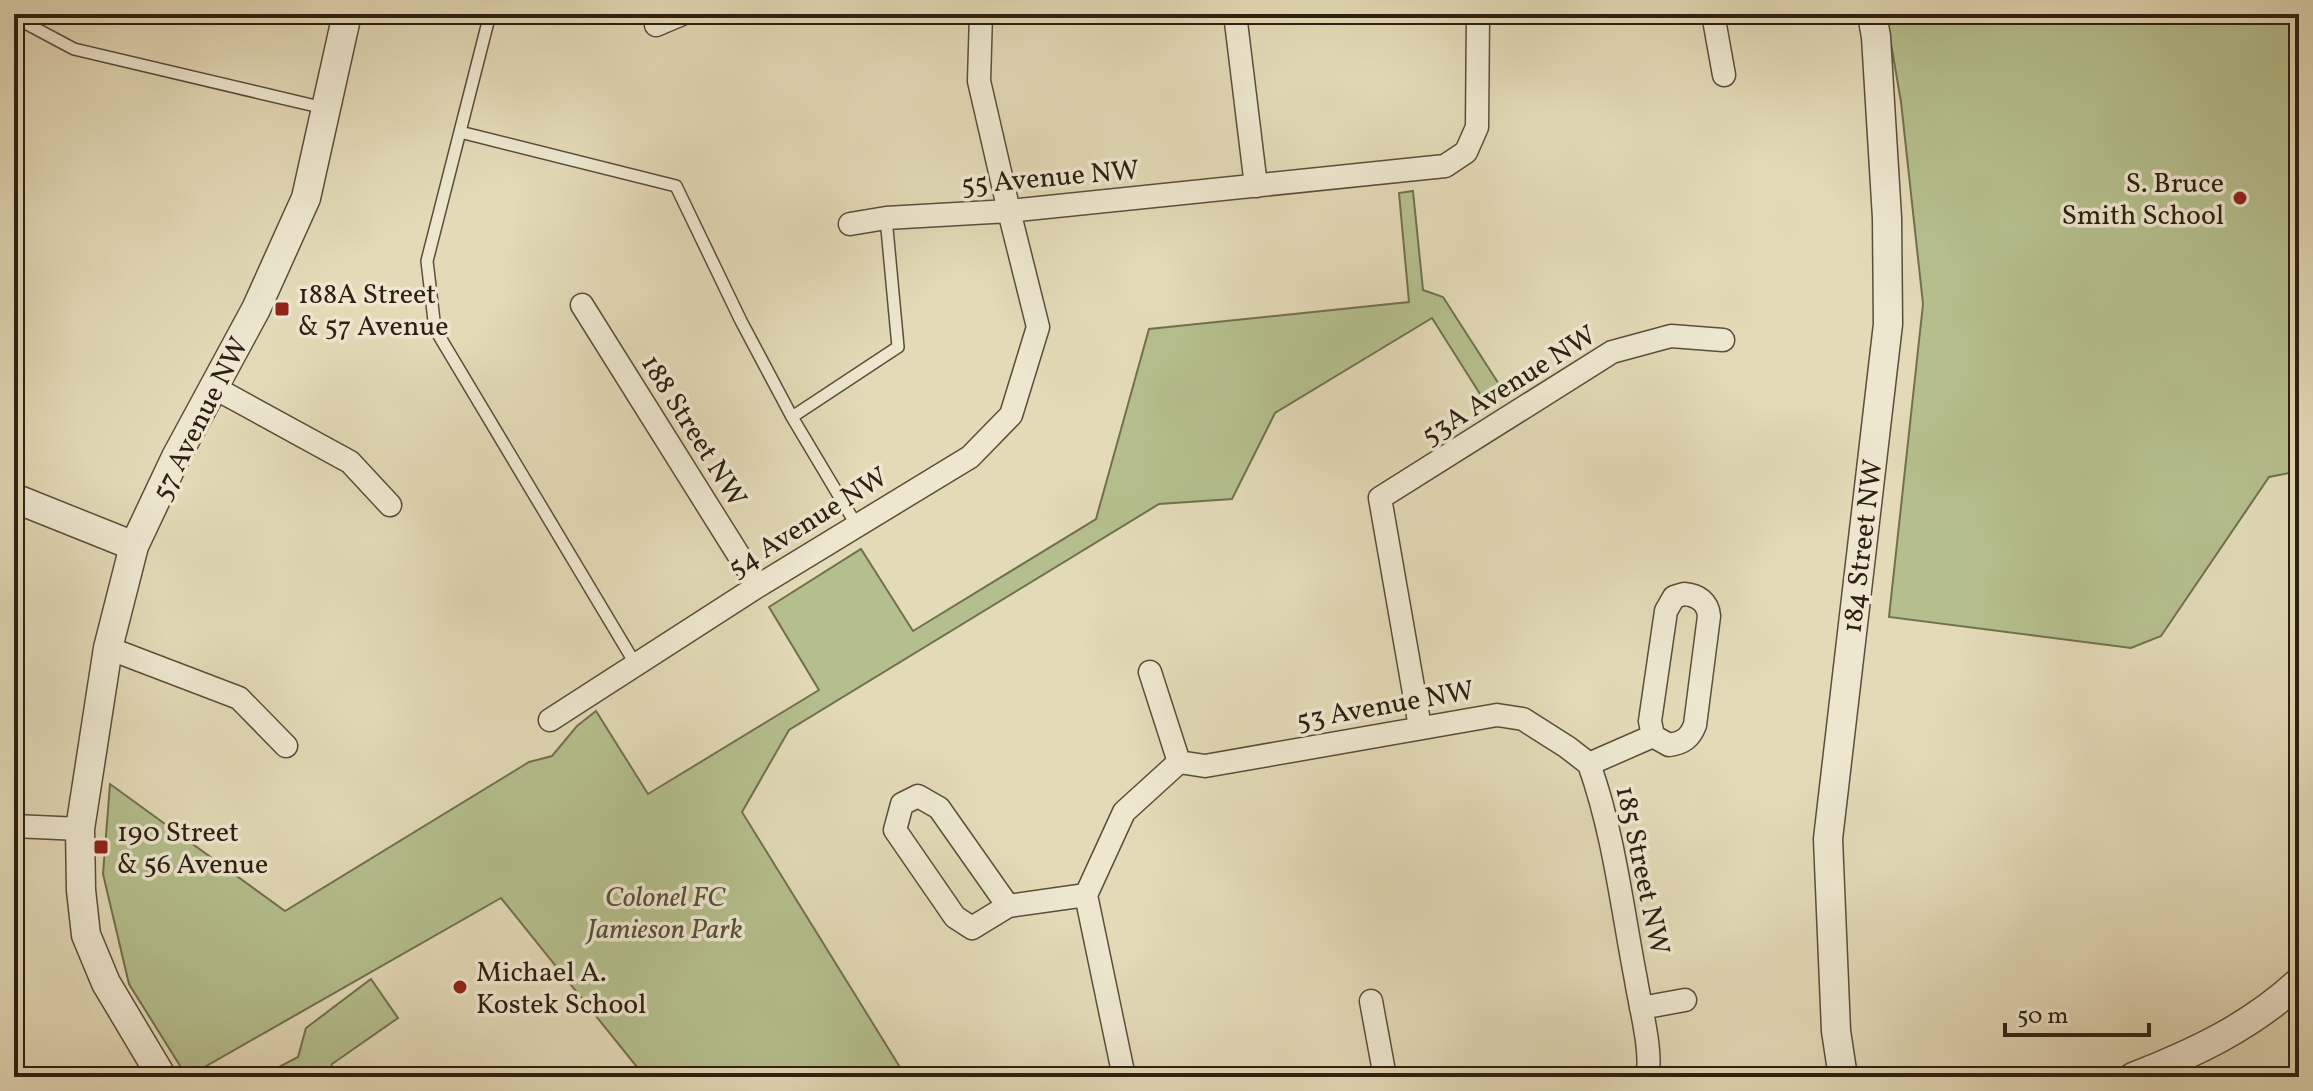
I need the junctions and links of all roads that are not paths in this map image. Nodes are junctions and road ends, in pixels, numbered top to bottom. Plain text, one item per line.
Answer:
1 (347, 14) edge
2 (490, 14) edge
3 (682, 14) edge
4 (981, 14) edge
5 (1235, 14) edge
6 (1478, 14) edge
7 (1713, 14) edge
8 (1872, 14) edge
9 (14, 17) edge
10 (656, 25) dead end
11 (1724, 75) dead end
12 (325, 108) junction
13 (460, 132) junction
14 (1256, 186) junction
15 (1009, 211) junction
16 (886, 218) junction
17 (850, 224) dead end
18 (582, 305) dead end
19 (1723, 340) dead end
20 (213, 387) junction
21 (792, 417) junction
22 (14, 498) edge
23 (390, 505) dead end
24 (857, 526) junction
25 (134, 546) junction
26 (758, 586) junction
27 (108, 648) junction
28 (636, 665) junction
29 (1150, 672) dead end
30 (550, 720) dead end
31 (1420, 727) junction
32 (1653, 736) junction
33 (286, 746) dead end
34 (1179, 762) junction
35 (1589, 764) junction
36 (14, 826) edge
37 (80, 829) junction
38 (1086, 895) junction
39 (1008, 906) junction
40 (2299, 982) edge
41 (1685, 1000) dead end
42 (1371, 1001) dead end
43 (1641, 1008) junction
44 (1651, 1073) edge
45 (162, 1077) edge
46 (1124, 1077) edge
47 (1385, 1077) edge
48 (1843, 1077) edge
49 (2133, 1077) edge

1 - 12 street, 57 Avenue NW
2 - 13 lane
3 - 10 street
4 - 15 street
5 - 14 street
6 - 14 street, 55 Avenue NW
7 - 11 street
8 - 48 street, 184 Street NW
9 - 12 lane
12 - 20 street, 57 Avenue NW
13 - 21 lane
13 - 28 lane
14 - 15 street, 55 Avenue NW
15 - 16 street, 55 Avenue NW
15 - 24 street, 54 Avenue NW
16 - 17 street, 55 Avenue NW
16 - 21 lane
18 - 26 street, 188 Street NW
19 - 31 street, 53A Avenue NW
20 - 23 street
20 - 25 street, 57 Avenue NW
21 - 24 lane
22 - 25 street
24 - 26 street, 54 Avenue NW
25 - 27 street, 57 Avenue NW
26 - 28 street, 54 Avenue NW
27 - 33 street
27 - 37 street, 57 Avenue NW
28 - 30 street, 54 Avenue NW
29 - 34 street
31 - 34 street, 53 Avenue NW
31 - 35 street, 53 Avenue NW
32 - 32 street, 185 Street NW
32 - 35 street, 185 Street NW
34 - 38 street
35 - 43 street, 185 Street NW
36 - 37 street
37 - 45 street, 57 Avenue NW
38 - 39 street
38 - 46 street
39 - 39 street
40 - 49 street
41 - 43 street
42 - 47 street
43 - 44 street, 185 Street NW

